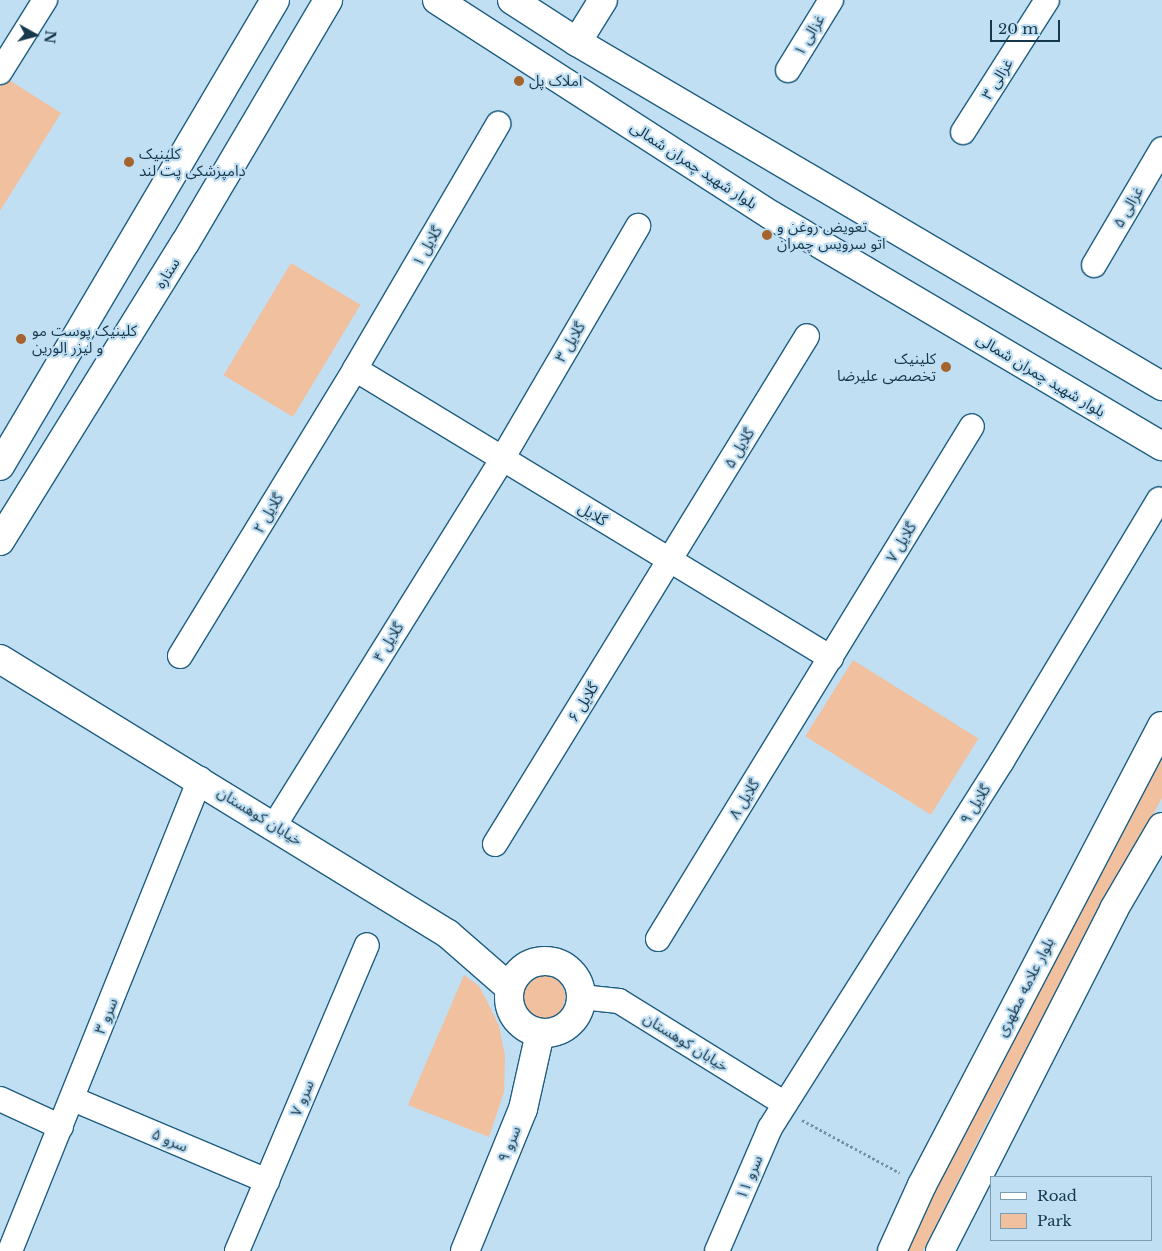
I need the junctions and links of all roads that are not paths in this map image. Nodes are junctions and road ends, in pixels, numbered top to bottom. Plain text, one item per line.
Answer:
1 (44, 0) edge
2 (275, 0) edge
3 (328, 0) edge
4 (437, 0) edge
5 (512, 0) edge
6 (603, 0) edge
7 (831, 0) edge
8 (1047, 0) edge
9 (577, 42) junction
10 (788, 70) dead end
11 (0, 72) edge
12 (498, 124) dead end
13 (963, 132) dead end
14 (1162, 149) edge
15 (638, 226) dead end
16 (1094, 265) dead end
17 (806, 336) dead end
18 (355, 369) junction
19 (1162, 386) edge
20 (972, 426) dead end
21 (1162, 446) edge
22 (502, 459) junction
23 (0, 466) edge
24 (1160, 500) dead end
25 (0, 541) edge
26 (671, 560) junction
27 (180, 656) dead end
28 (0, 658) edge
29 (831, 658) junction
30 (1162, 726) edge
31 (200, 779) junction
32 (274, 826) junction
33 (1162, 826) edge
34 (495, 844) dead end
35 (658, 940) dead end
36 (367, 945) dead end
37 (510, 988) junction
38 (581, 996) junction
39 (540, 1033) junction
40 (0, 1099) edge
41 (73, 1099) junction
42 (783, 1107) junction
43 (61, 1127) junction
44 (267, 1181) junction
45 (10, 1251) edge
46 (237, 1251) edge
47 (465, 1251) edge
48 (718, 1251) edge
49 (892, 1251) edge
50 (940, 1251) edge

1 - 11 street
2 - 23 main road
3 - 25 main road, ستاره
4 - 21 main road, بلوار شهید چمران شمالی
5 - 9 main road
6 - 9 main road
7 - 10 street, غزالی ۱
8 - 13 street, غزالی ۳
9 - 19 main road
12 - 18 street, گلایل ۱
14 - 16 street, غزالی ۵
15 - 22 street, گلایل ۳
17 - 26 street, گلایل ۵
18 - 22 street, گلایل
18 - 27 street, گلایل ۲
20 - 29 street, گلایل ۷
22 - 26 street, گلایل
22 - 32 street, گلایل ۴
24 - 42 street, گلایل ۹
26 - 29 street, گلایل
26 - 34 street, گلایل ۶
28 - 31 main road, خیابان کوهستان
29 - 35 street, گلایل ۸
30 - 49 main road, بلوار علامه مطهری
31 - 32 main road, خیابان کوهستان
31 - 41 street, سرو ۳
32 - 37 main road, خیابان کوهستان
33 - 50 main road
36 - 44 street, سرو ۷
37 - 38 main road
37 - 39 main road
38 - 39 main road
38 - 42 street, خیابان کوهستان
39 - 47 main road, سرو ۹
40 - 43 street
41 - 43 street, سرو ۳
41 - 44 street, سرو ۵
42 - 48 street, سرو ۱۱
43 - 45 street, سرو ۳
44 - 46 street, سرو ۷

